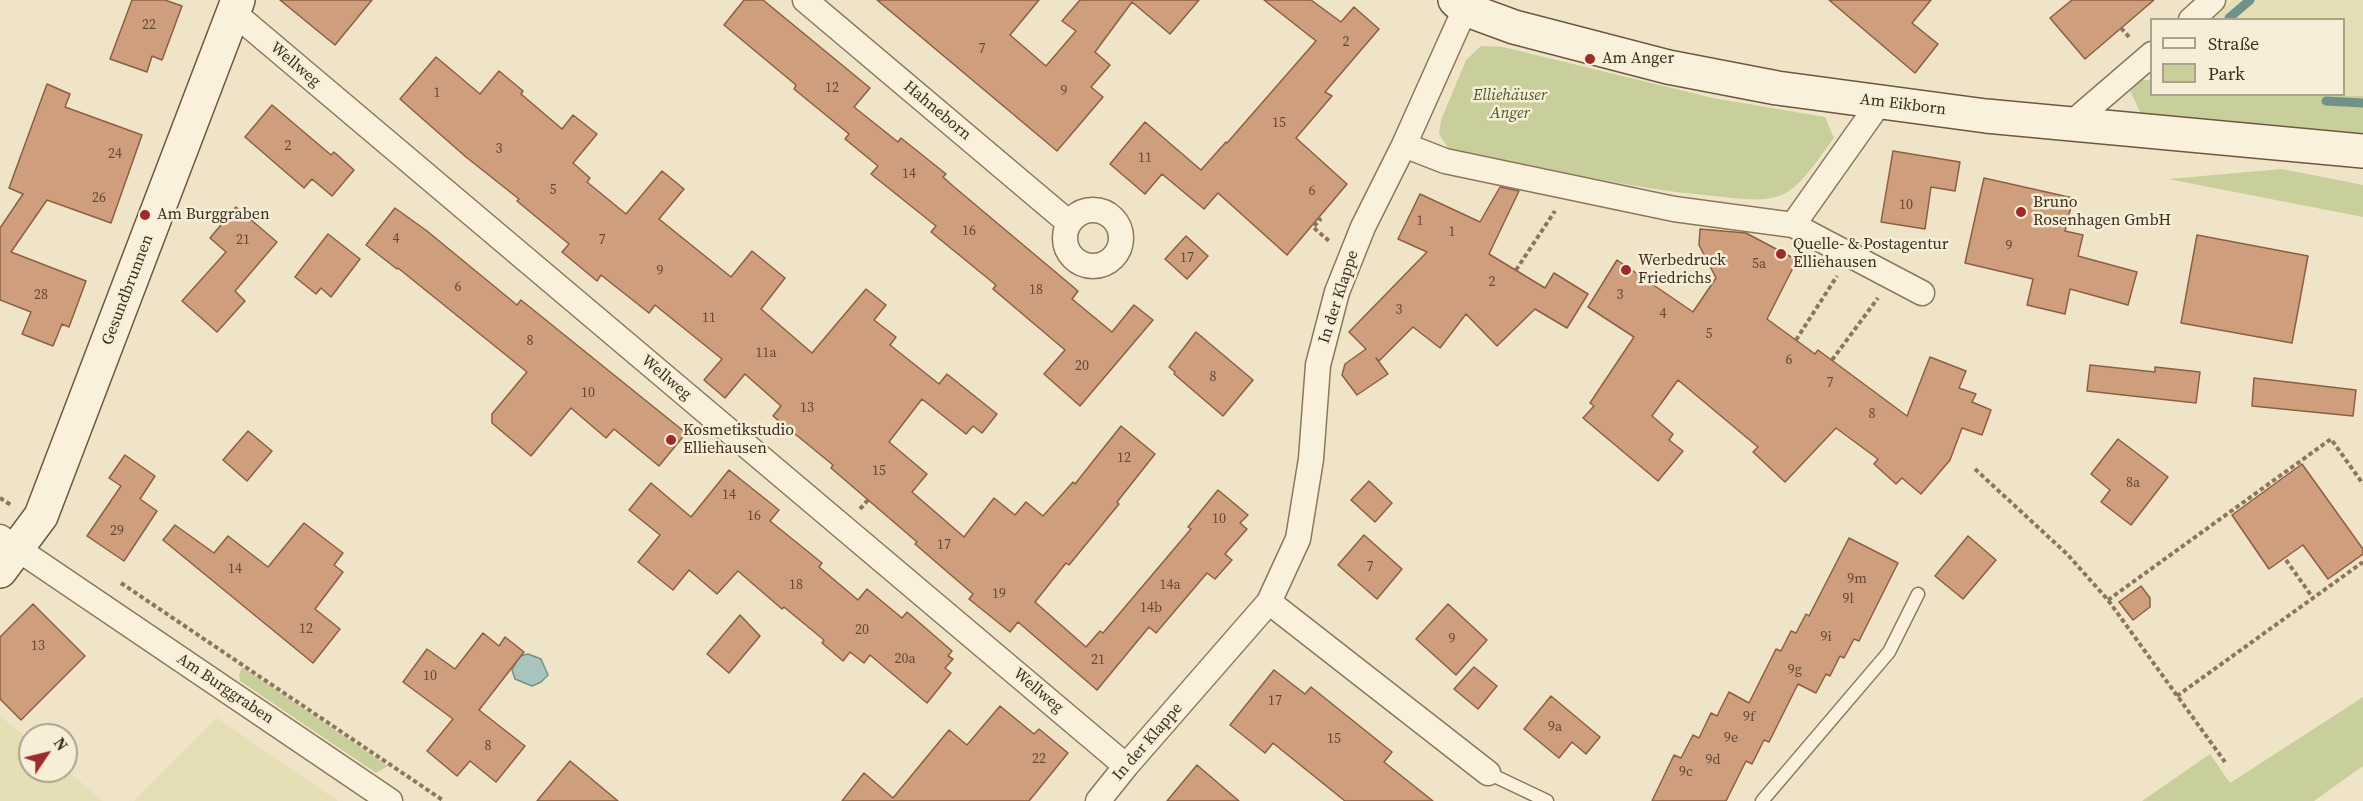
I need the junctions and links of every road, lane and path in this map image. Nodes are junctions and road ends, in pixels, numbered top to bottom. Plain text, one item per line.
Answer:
1 (805, 0) edge
2 (2213, 0) edge
3 (1460, 5) edge
4 (236, 7) edge
5 (2193, 18) edge
6 (2150, 55) edge
7 (1880, 102) junction
8 (2073, 122) junction
9 (1404, 145) junction
10 (2363, 151) edge
11 (1570, 188) junction
12 (1068, 222) dead end
13 (1793, 225) junction
14 (1850, 255) junction
15 (1516, 270) dead end
16 (1892, 278) junction
17 (1922, 293) dead end
18 (1796, 340) dead end
19 (1832, 360) dead end
20 (1975, 469) dead end
21 (2363, 484) edge
22 (0, 498) edge
23 (41, 516) junction
24 (6, 553) edge
25 (2286, 560) dead end
26 (2363, 562) edge
27 (112, 577) dead end
28 (1918, 594) dead end
29 (2313, 598) junction
30 (2108, 600) junction
31 (1269, 602) junction
32 (2177, 696) junction
33 (2225, 762) dead end
34 (1126, 766) junction
35 (1488, 773) joint
36 (390, 801) edge
37 (444, 801) edge
38 (1098, 801) edge
39 (1547, 801) edge
40 (1762, 801) edge

1 - 12 street, Hahneborn
2 - 5 street
3 - 7 street, Am Eikborn
3 - 9 street, In der Klappe
4 - 23 street, Gesundbrunnen
4 - 34 street, Wellweg
6 - 8 street
7 - 8 street, Am Eikborn
7 - 13 street
8 - 10 street, Am Eikborn
9 - 11 street
9 - 31 street, In der Klappe
11 - 13 street
11 - 15 path
13 - 14 street
14 - 16 street
14 - 18 path
16 - 17 street
16 - 19 path
20 - 30 path
21 - 30 path
22 - 23 path
23 - 24 street, Gesundbrunnen
24 - 36 street, Am Burggraben
25 - 29 path
26 - 29 path
27 - 37 path
28 - 40 lane
29 - 32 path
30 - 32 path
31 - 34 street, In der Klappe
31 - 35 street
32 - 33 path
34 - 38 street, In der Klappe
35 - 39 lane

